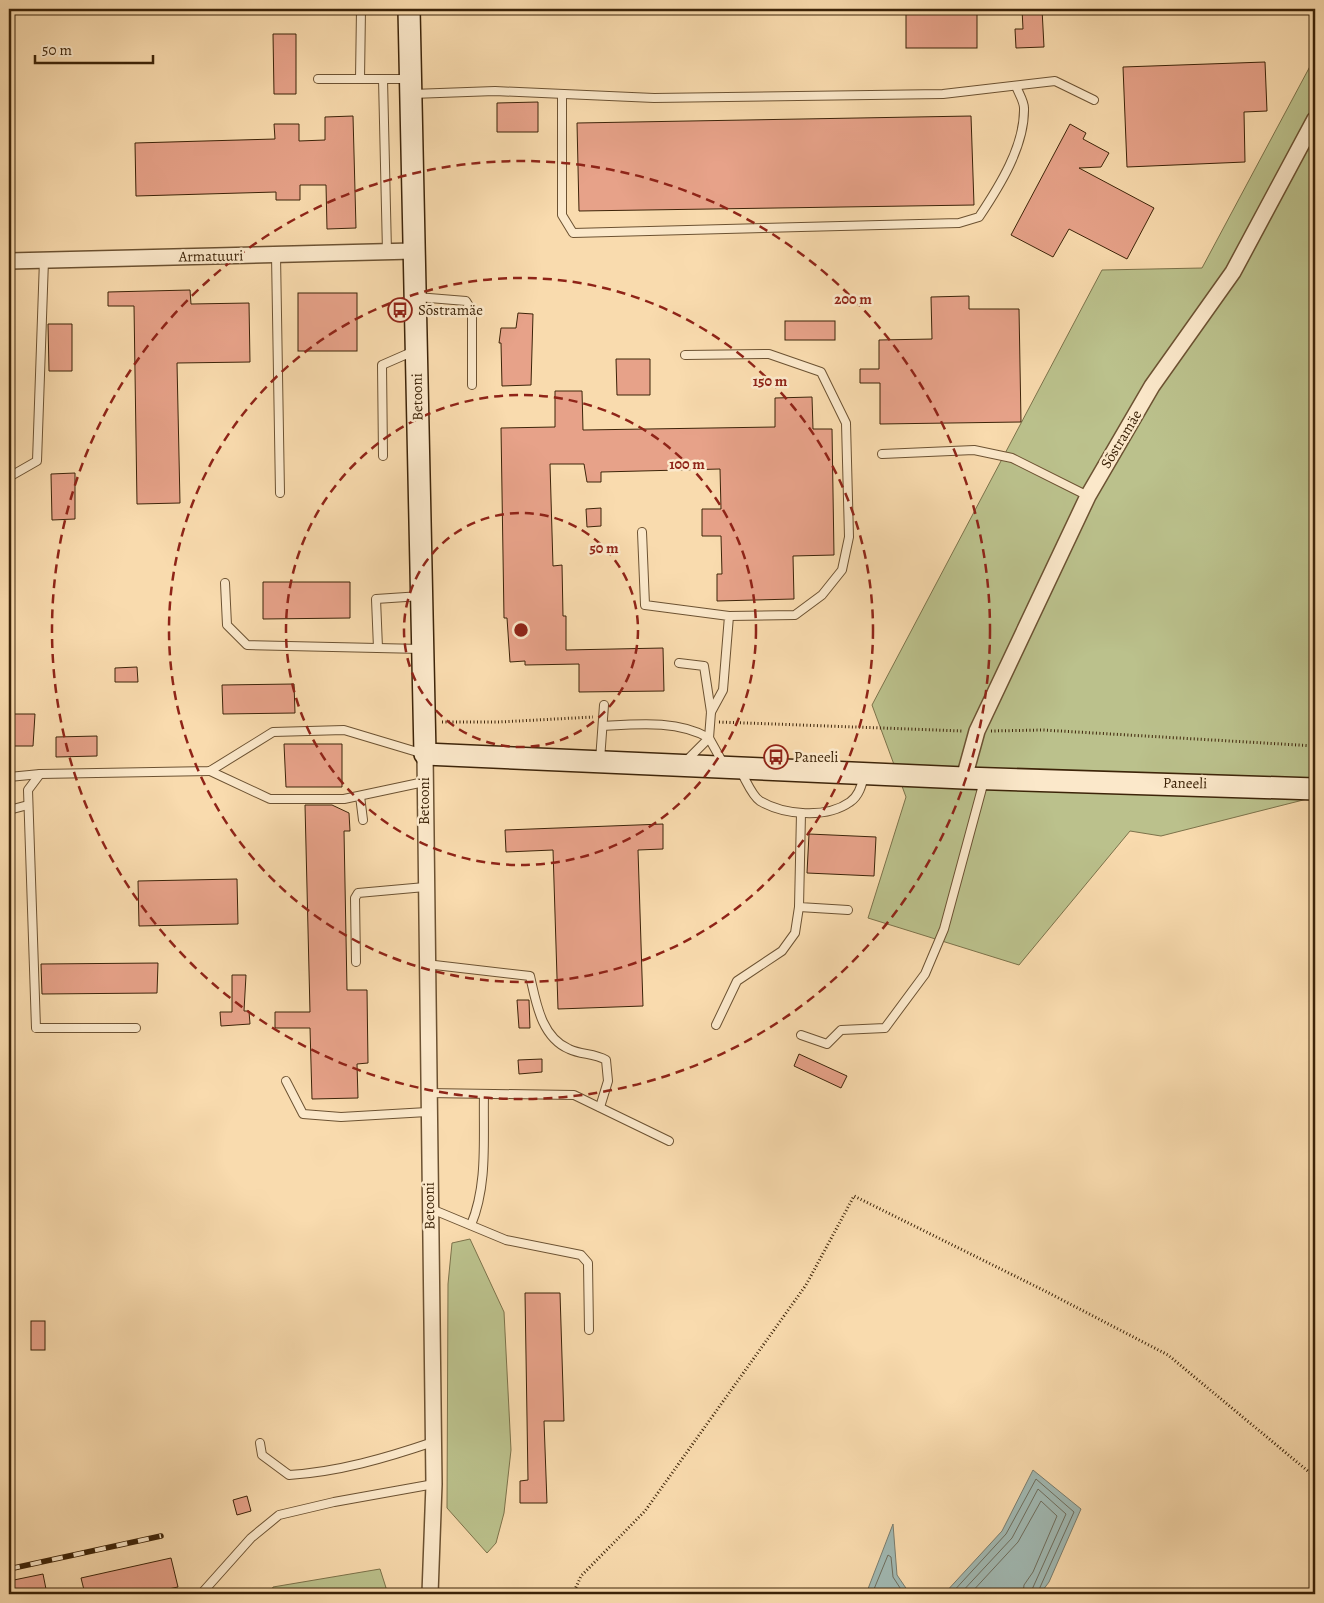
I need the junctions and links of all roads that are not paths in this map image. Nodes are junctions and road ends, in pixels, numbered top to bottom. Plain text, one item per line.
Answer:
1 (361, 9) edge
2 (409, 9) edge
3 (318, 79) dead end
4 (360, 79) junction
5 (383, 79) junction
6 (410, 86) junction
7 (1016, 86) junction
8 (562, 94) junction
9 (1094, 100) dead end
10 (1315, 119) edge
11 (413, 251) junction
12 (387, 252) junction
13 (276, 255) junction
14 (44, 260) junction
15 (9, 261) edge
16 (415, 297) junction
17 (416, 350) junction
18 (684, 355) dead end
19 (472, 385) dead end
20 (882, 454) dead end
21 (383, 456) dead end
22 (9, 477) edge
23 (280, 493) dead end
24 (1088, 496) junction
25 (642, 532) dead end
26 (225, 583) dead end
27 (421, 596) junction
28 (729, 616) junction
29 (378, 648) junction
30 (422, 648) junction
31 (679, 663) dead end
32 (604, 705) dead end
33 (711, 712) junction
34 (603, 726) junction
35 (709, 738) junction
36 (425, 754) junction
37 (600, 762) junction
38 (681, 765) junction
39 (732, 768) junction
40 (210, 771) junction
41 (40, 774) junction
42 (864, 774) junction
43 (9, 777) edge
44 (975, 778) junction
45 (424, 782) junction
46 (1315, 788) edge
47 (360, 796) junction
48 (28, 805) junction
49 (9, 810) edge
50 (801, 813) junction
51 (362, 820) dead end
52 (425, 887) junction
53 (799, 907) junction
54 (848, 910) dead end
55 (356, 962) dead end
56 (426, 964) junction
57 (716, 1025) dead end
58 (136, 1028) dead end
59 (801, 1035) dead end
60 (286, 1081) dead end
61 (427, 1093) junction
62 (484, 1094) junction
63 (600, 1108) junction
64 (428, 1112) junction
65 (669, 1141) dead end
66 (429, 1208) junction
67 (471, 1225) junction
68 (589, 1330) dead end
69 (433, 1442) junction
70 (260, 1443) dead end
71 (434, 1484) junction
72 (201, 1594) edge
73 (430, 1594) edge

1 - 4 lane
2 - 6 street, Betooni
3 - 4 lane
4 - 5 lane
5 - 6 lane
5 - 12 lane
6 - 8 lane
6 - 11 street, Betooni
7 - 8 lane
7 - 8 lane
7 - 9 lane
10 - 24 street, Sõstramäe
11 - 12 street, Armatuuri
11 - 16 street, Betooni
12 - 13 street, Armatuuri
13 - 14 street, Armatuuri
13 - 23 lane
14 - 15 street, Armatuuri
14 - 22 lane
16 - 17 street, Betooni
16 - 19 lane
17 - 21 lane
17 - 27 street, Betooni
18 - 28 lane
20 - 24 lane
24 - 44 street, Sõstramäe
25 - 28 lane
26 - 29 lane
27 - 29 lane
27 - 30 street, Betooni
28 - 33 lane
29 - 30 lane
30 - 36 street, Betooni
31 - 33 lane
32 - 34 lane
33 - 35 lane
34 - 35 lane
34 - 37 lane
35 - 38 lane
35 - 39 lane
36 - 37 street, Paneeli
36 - 40 lane
36 - 45 street, Betooni
37 - 38 street, Paneeli
38 - 39 street, Paneeli
39 - 42 street, Paneeli
39 - 50 lane
40 - 41 lane
40 - 47 lane
41 - 43 lane
41 - 48 lane
42 - 44 street, Paneeli
42 - 50 lane
44 - 46 street, Paneeli
44 - 59 lane
45 - 47 lane
45 - 52 street, Betooni
47 - 51 lane
48 - 49 lane
48 - 58 lane
50 - 53 lane
52 - 55 lane
52 - 56 street, Betooni
53 - 54 lane
53 - 57 lane
56 - 61 street, Betooni
56 - 63 lane
60 - 64 lane
61 - 62 lane
61 - 64 street, Betooni
62 - 63 lane
62 - 67 lane
63 - 65 lane
64 - 66 street, Betooni
66 - 67 lane
66 - 69 street, Betooni
67 - 68 lane
69 - 70 lane
69 - 71 street, Betooni
71 - 72 lane
71 - 73 street, Betooni

